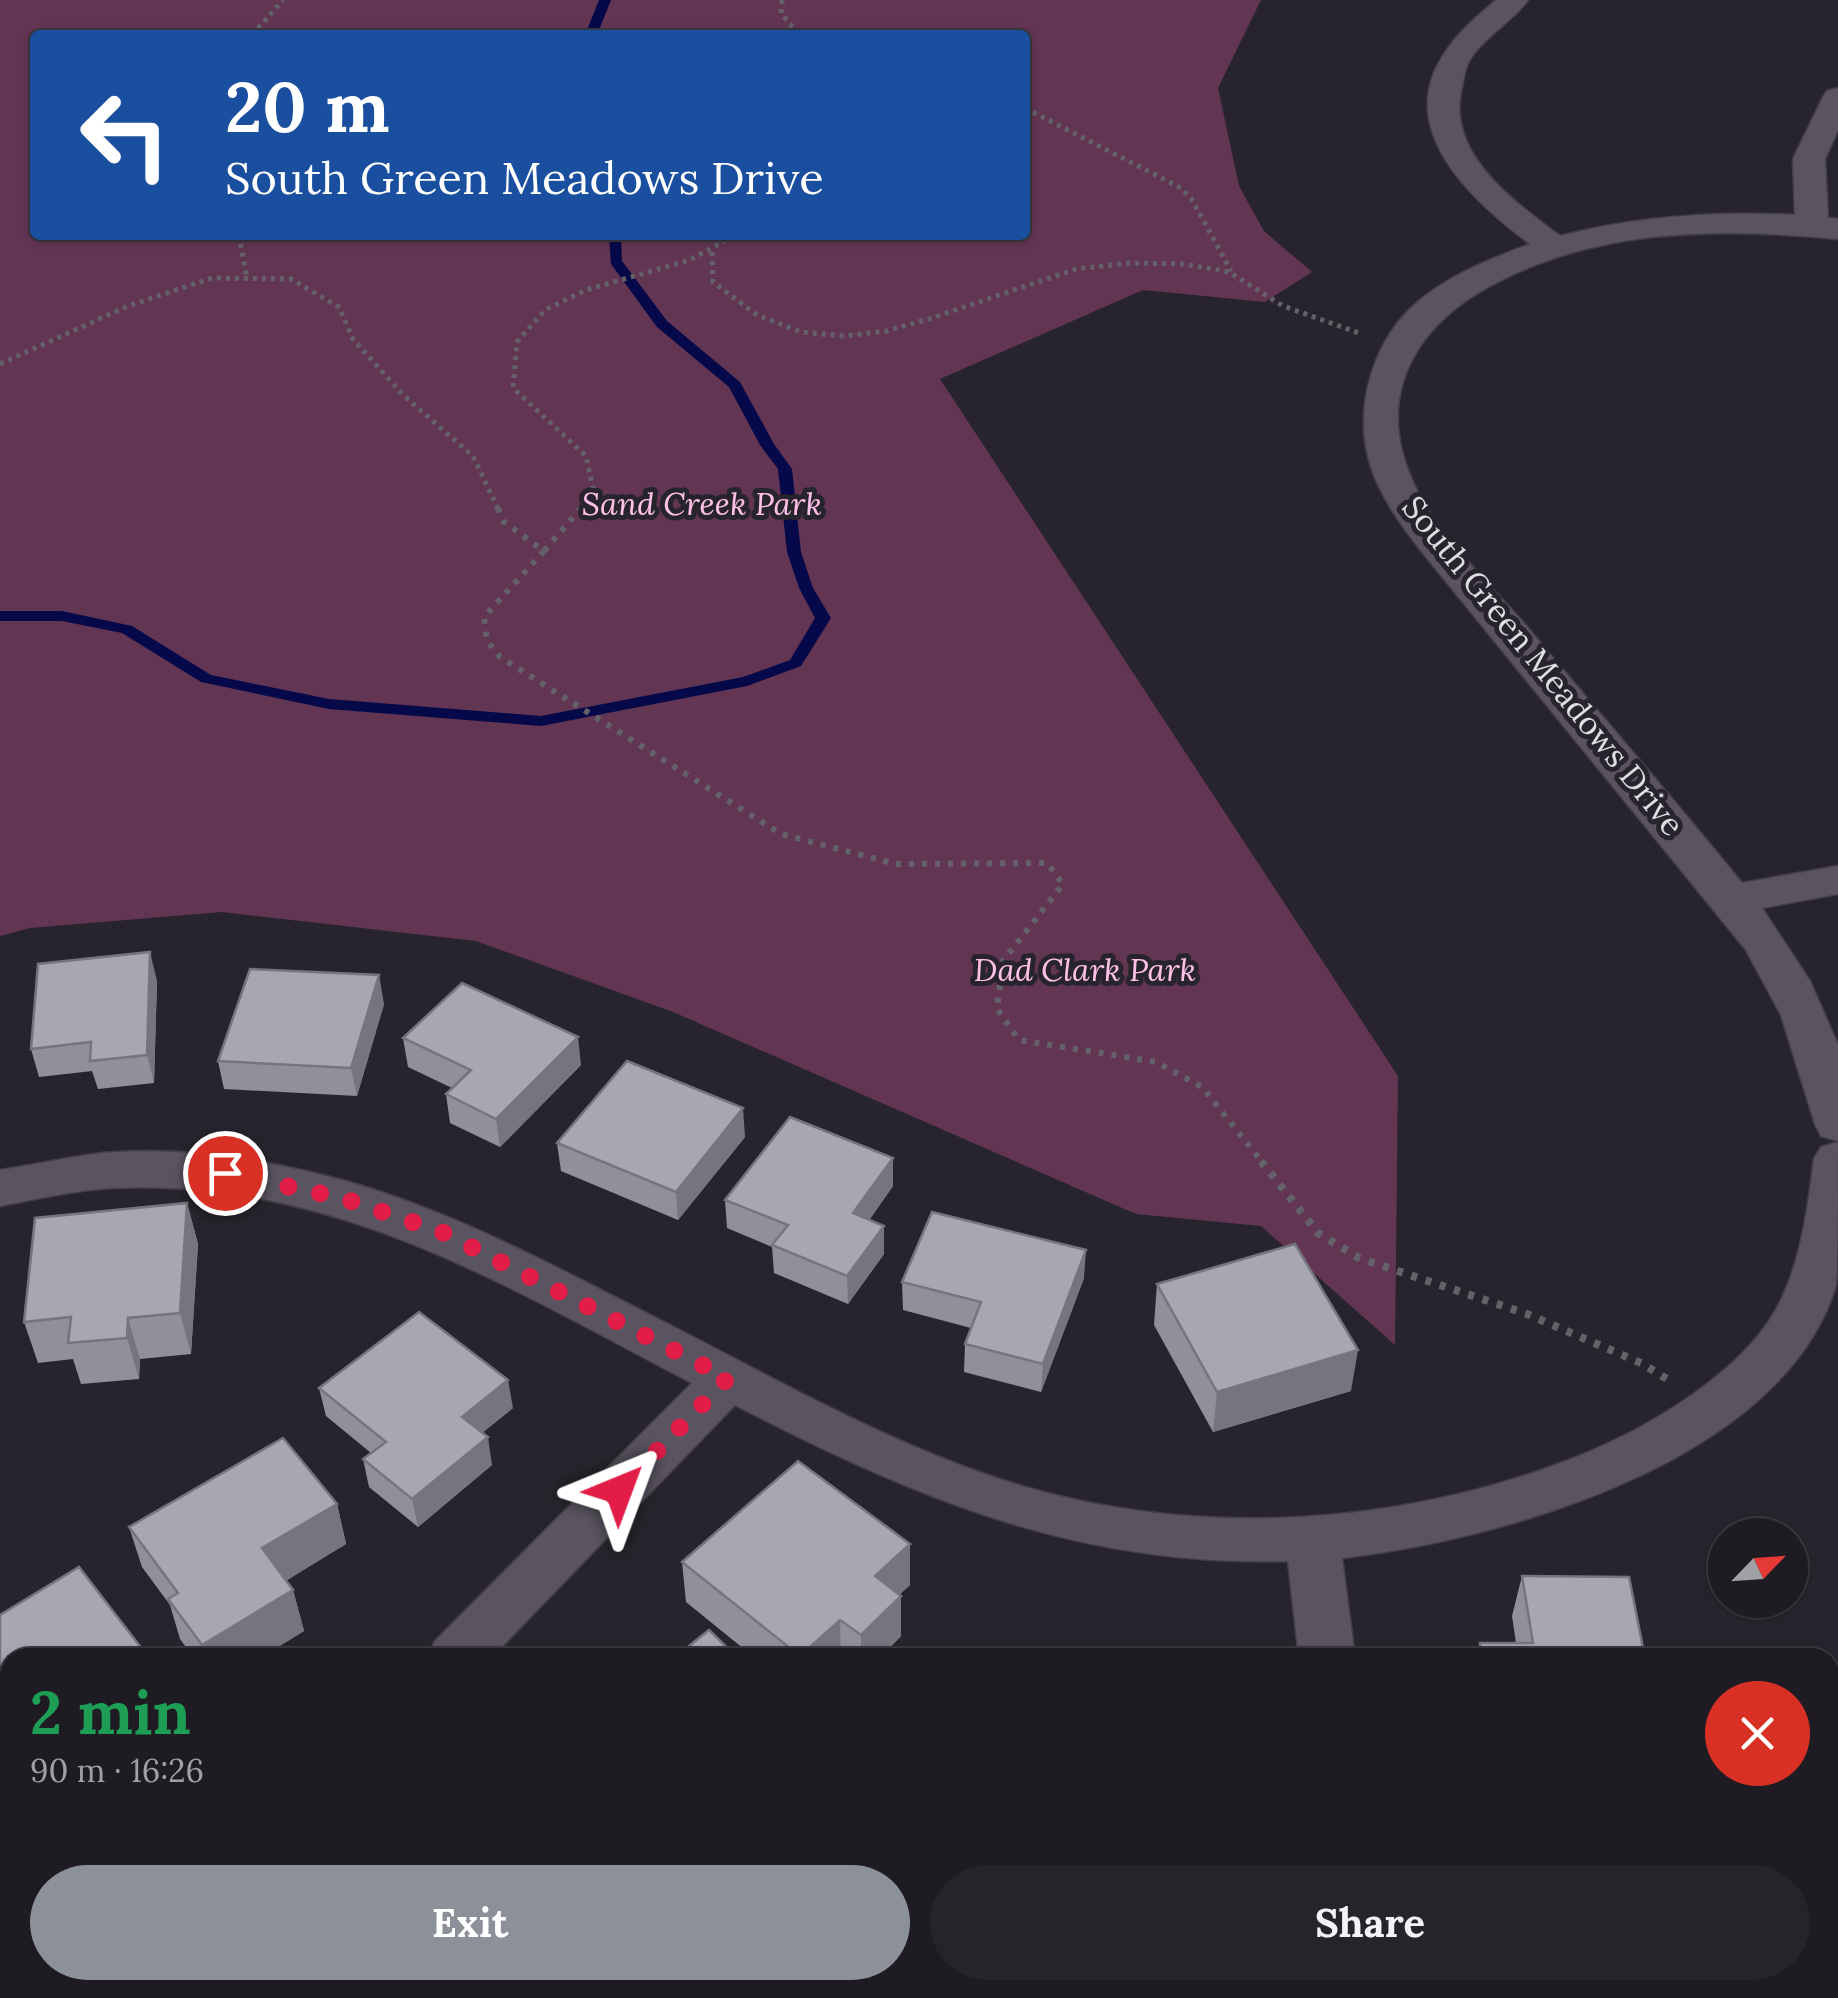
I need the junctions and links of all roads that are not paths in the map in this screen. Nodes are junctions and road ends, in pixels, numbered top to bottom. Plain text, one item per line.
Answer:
1 (1514, 0) edge
2 (1838, 97) edge
3 (1825, 228) edge
4 (1554, 247) junction
5 (1838, 880) edge
6 (1732, 898) junction
7 (1838, 1124) edge
8 (1838, 1159) edge
9 (0, 1188) edge
10 (728, 1378) junction
11 (1313, 1542) junction
12 (465, 1648) edge
13 (1326, 1648) edge

1 - 4 street
2 - 3 street
3 - 4 street, South Green Meadows Drive
4 - 6 street, South Green Meadows Drive
5 - 6 street
6 - 7 street, South Green Meadows Drive
8 - 11 street
9 - 10 street
10 - 11 street
10 - 12 street
11 - 13 street

